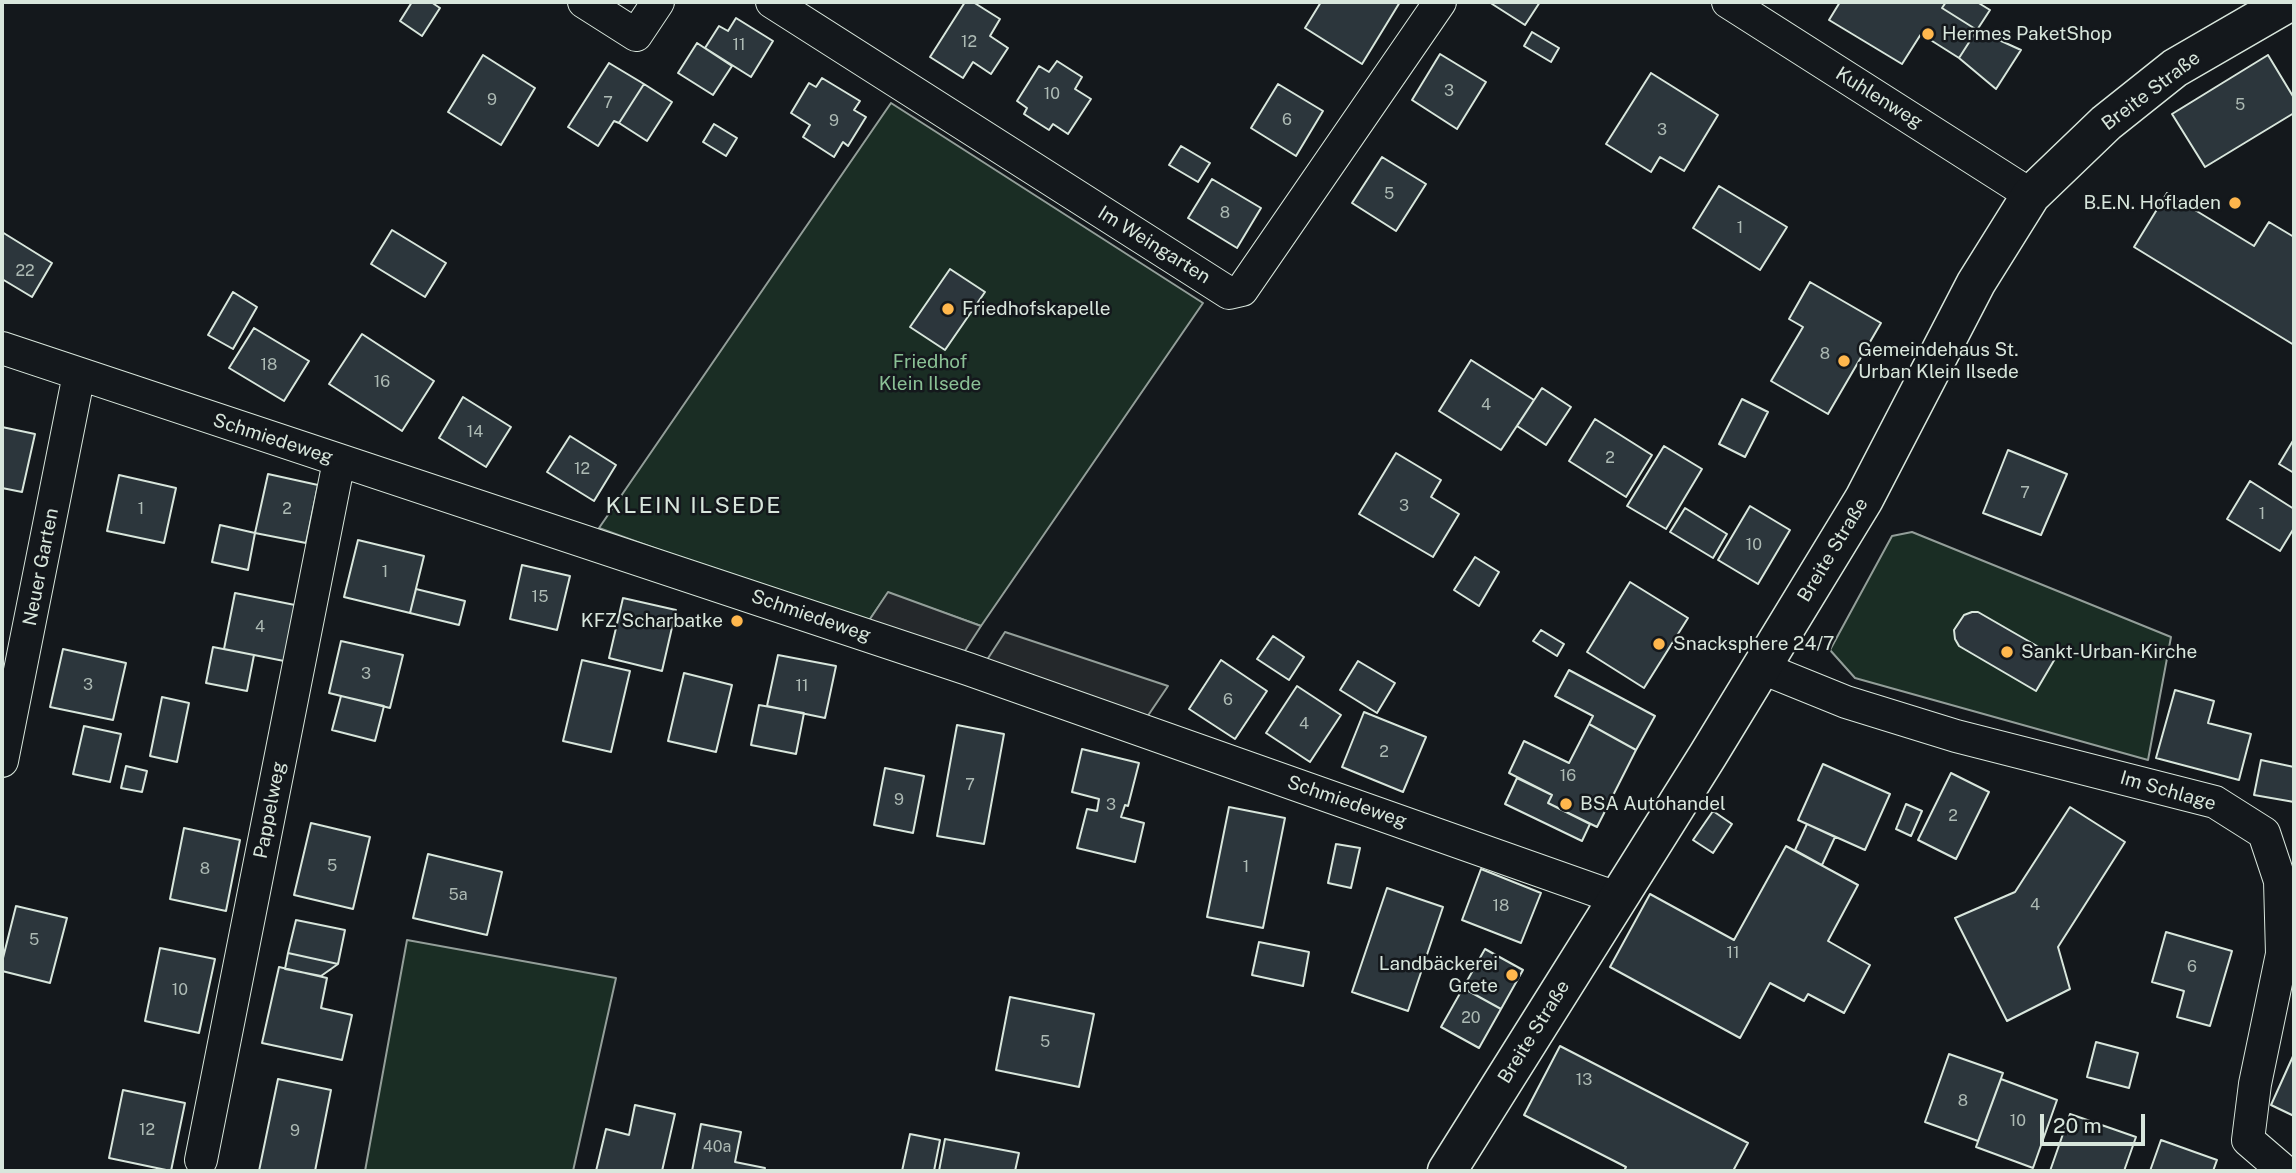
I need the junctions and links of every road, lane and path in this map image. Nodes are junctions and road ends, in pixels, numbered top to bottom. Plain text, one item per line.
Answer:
1 (584, 2) edge
2 (658, 2) edge
3 (772, 2) edge
4 (1440, 2) edge
5 (1728, 2) edge
6 (2289, 2) edge
7 (2031, 195) junction
8 (2, 348) edge
9 (79, 374) junction
10 (339, 461) junction
11 (1762, 668) junction
12 (2, 761) edge
13 (1617, 898) junction
14 (201, 1160) dead end
15 (1447, 1171) edge
16 (2284, 1171) edge

1 - 2 street
3 - 4 street, Im Weingarten
5 - 7 street, Kuhlenweg
6 - 7 main road, Breite Straße
7 - 11 main road, Breite Straße
8 - 9 street, Schmiedeweg
9 - 10 street, Schmiedeweg
9 - 12 street, Neuer Garten
10 - 13 street, Schmiedeweg
10 - 14 street, Pappelweg
11 - 13 main road, Breite Straße
11 - 16 street, Im Schlage
13 - 15 main road, Breite Straße

